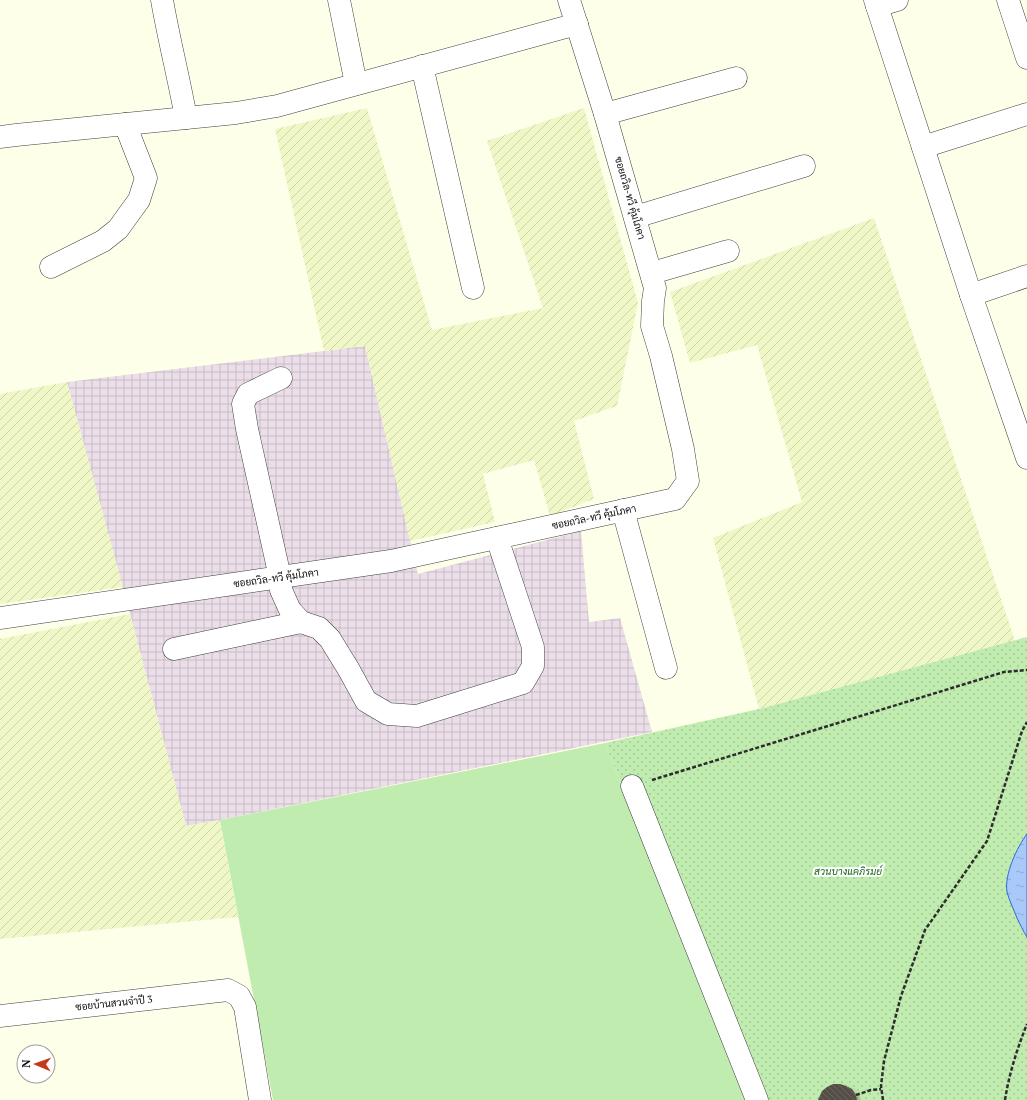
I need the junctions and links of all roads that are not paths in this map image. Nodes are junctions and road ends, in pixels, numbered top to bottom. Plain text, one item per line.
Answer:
1 (162, 0) edge
2 (339, 0) edge
3 (569, 0) edge
4 (1008, 0) edge
5 (883, 2) edge
6 (577, 24) junction
7 (1027, 58) edge
8 (422, 66) junction
9 (736, 78) dead end
10 (356, 84) junction
11 (605, 114) junction
12 (1027, 114) edge
13 (186, 118) junction
14 (125, 124) junction
15 (0, 138) edge
16 (923, 147) junction
17 (804, 166) dead end
18 (636, 218) junction
19 (728, 251) dead end
20 (51, 266) dead end
21 (652, 273) junction
22 (1027, 276) edge
23 (472, 288) dead end
24 (971, 295) junction
25 (281, 378) dead end
26 (1022, 426) edge
27 (1027, 458) edge
28 (623, 510) junction
29 (497, 538) junction
30 (280, 577) junction
31 (0, 618) edge
32 (301, 622) junction
33 (174, 649) dead end
34 (666, 668) dead end
35 (632, 786) road end
36 (0, 1016) edge
37 (260, 1100) edge
38 (757, 1100) edge

1 - 13 street
2 - 10 street
3 - 6 street, ซอยถวิล-ทวี คุ้มโภคา
4 - 7 street
5 - 16 street
6 - 8 street
6 - 11 street, ซอยถวิล-ทวี คุ้มโภคา
8 - 10 street
8 - 23 street
9 - 11 street
10 - 13 street
11 - 18 street, ซอยถวิล-ทวี คุ้มโภคา
12 - 16 street
13 - 14 street
14 - 15 street
14 - 20 street
16 - 24 street
17 - 18 street
18 - 21 street, ซอยถวิล-ทวี คุ้มโภคา
19 - 21 street
21 - 28 street, ซอยถวิล-ทวี คุ้มโภคา
22 - 24 street
24 - 26 street
25 - 30 street
26 - 27 street
28 - 29 street, ซอยถวิล-ทวี คุ้มโภคา
28 - 34 street
29 - 30 street, ซอยถวิล-ทวี คุ้มโภคา
29 - 32 street
30 - 31 street, ซอยถวิล-ทวี คุ้มโภคา
30 - 32 street
32 - 33 street
35 - 38 street
36 - 37 street, ซอยบ้านสวนจำปี 3

